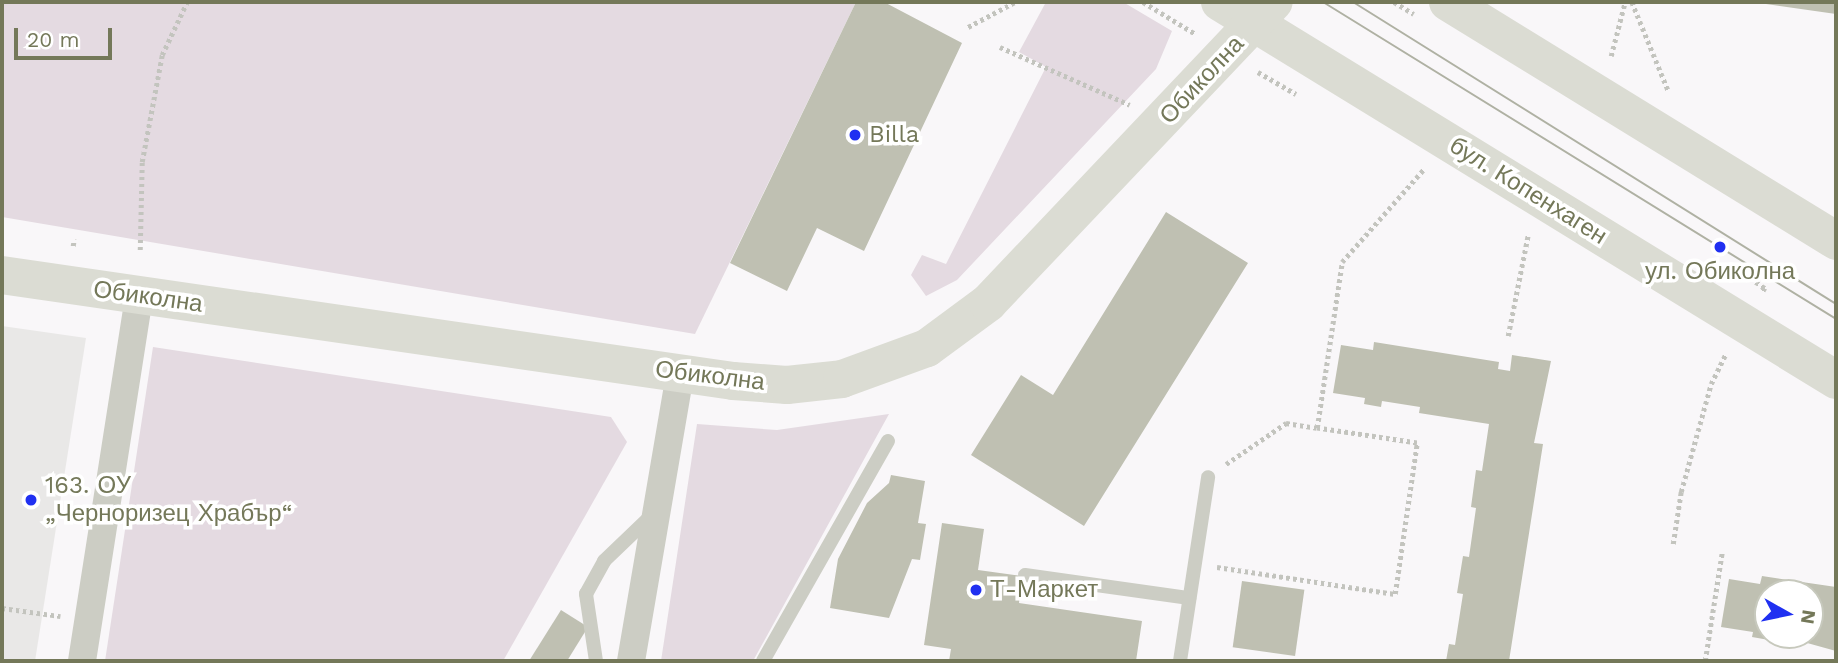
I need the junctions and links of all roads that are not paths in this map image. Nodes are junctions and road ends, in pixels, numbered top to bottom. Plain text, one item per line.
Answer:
1 (1220, 2) edge
2 (1448, 2) edge
3 (1264, 12) edge
4 (1836, 241) edge
5 (2, 275) edge
6 (139, 296) junction
7 (680, 373) junction
8 (1836, 380) edge
9 (888, 441) dead end
10 (1208, 477) road end
11 (654, 513) junction
12 (1025, 575) dead end
13 (1189, 598) junction
14 (82, 661) edge
15 (596, 661) edge
16 (631, 661) edge
17 (763, 661) edge
18 (1180, 661) edge

1 - 3 street, бул. Копенхаген
2 - 4 street
3 - 7 street, Обиколна
3 - 8 street, бул. Копенхаген
5 - 6 street, Обиколна
6 - 7 street, Обиколна
6 - 14 street
7 - 11 street
9 - 17 lane
10 - 13 lane
11 - 15 lane
11 - 16 street
12 - 13 lane
13 - 18 lane

